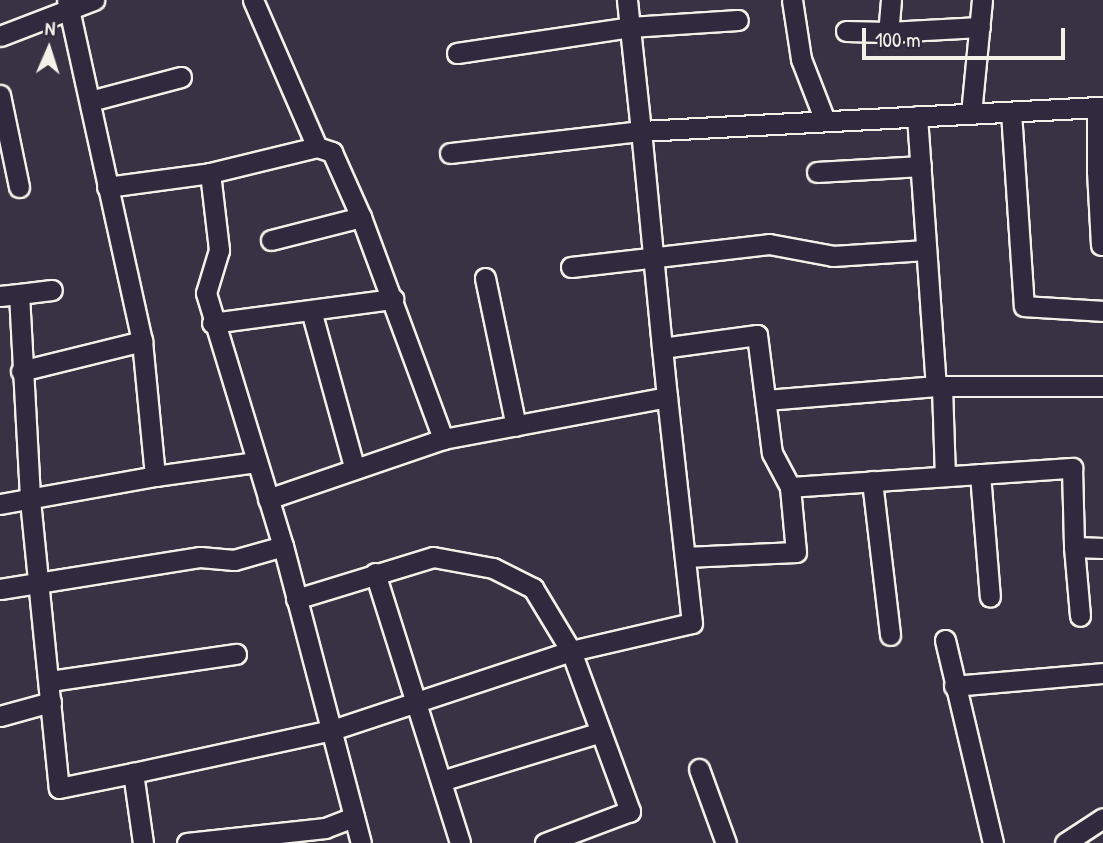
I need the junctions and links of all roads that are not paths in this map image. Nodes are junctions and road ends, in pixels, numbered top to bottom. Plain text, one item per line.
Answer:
1 (94, 0) edge
2 (253, 0) edge
3 (626, 0) edge
4 (793, 0) edge
5 (891, 0) edge
6 (982, 0) edge
7 (69, 5) edge
8 (738, 20) dead end
9 (630, 27) junction
10 (980, 27) junction
11 (846, 31) dead end
12 (888, 32) junction
13 (0, 36) edge
14 (457, 53) dead end
15 (181, 77) dead end
16 (0, 94) edge
17 (90, 101) junction
18 (1100, 107) edge
19 (1011, 113) junction
20 (971, 114) junction
21 (917, 116) junction
22 (825, 121) junction
23 (641, 131) junction
24 (317, 147) junction
25 (450, 153) dead end
26 (920, 166) junction
27 (1100, 171) edge
28 (817, 172) dead end
29 (210, 173) junction
30 (19, 187) dead end
31 (107, 187) junction
32 (360, 217) junction
33 (271, 240) dead end
34 (1101, 245) edge
35 (926, 250) junction
36 (653, 253) junction
37 (571, 267) dead end
38 (485, 278) dead end
39 (52, 290) dead end
40 (9, 295) edge
41 (393, 299) junction
42 (1103, 311) edge
43 (312, 314) junction
44 (212, 323) junction
45 (142, 341) junction
46 (662, 348) junction
47 (21, 371) junction
48 (939, 386) junction
49 (1103, 386) edge
50 (667, 397) junction
51 (766, 400) junction
52 (516, 426) junction
53 (443, 439) junction
54 (256, 461) junction
55 (354, 466) junction
56 (981, 474) junction
57 (155, 476) junction
58 (945, 476) junction
59 (872, 481) junction
60 (790, 487) junction
61 (268, 499) junction
62 (30, 500) junction
63 (0, 504) edge
64 (283, 547) junction
65 (1074, 547) junction
66 (1103, 548) edge
67 (685, 557) junction
68 (375, 573) junction
69 (43, 585) junction
70 (0, 589) edge
71 (990, 597) dead end
72 (296, 599) junction
73 (1080, 616) dead end
74 (890, 635) dead end
75 (945, 640) dead end
76 (571, 651) junction
77 (236, 654) dead end
78 (1103, 673) edge
79 (50, 681) junction
80 (954, 686) junction
81 (51, 702) junction
82 (417, 705) junction
83 (0, 716) edge
84 (332, 730) junction
85 (601, 732) junction
86 (699, 769) dead end
87 (133, 772) junction
88 (441, 781) junction
89 (354, 817) junction
90 (1103, 818) edge
91 (550, 842) edge
92 (143, 843) edge
93 (187, 843) edge
94 (361, 843) edge
95 (460, 843) edge
96 (726, 843) edge
97 (993, 843) edge
98 (1065, 843) edge

1 - 7 street
2 - 24 street
3 - 9 street
4 - 22 street
5 - 12 street
6 - 10 street
7 - 13 street
7 - 17 street
8 - 9 street
9 - 14 street
9 - 23 street
10 - 12 street
10 - 20 street
11 - 12 street
15 - 17 street
16 - 30 street
17 - 31 street
18 - 19 street
18 - 27 street
19 - 20 street
19 - 42 street
20 - 21 street
21 - 22 street
21 - 26 street
22 - 23 street
23 - 25 street
23 - 36 street
24 - 29 street
24 - 32 street
26 - 28 street
26 - 35 street
27 - 34 street
29 - 31 street
29 - 44 street
31 - 45 street
32 - 33 street
32 - 41 street
35 - 36 street
35 - 48 street
36 - 37 street
36 - 46 street
38 - 52 street
39 - 40 street
40 - 47 street
41 - 43 street
41 - 53 street
43 - 44 street
43 - 55 street
44 - 54 street
45 - 47 street
45 - 57 street
46 - 50 street
46 - 51 street
47 - 62 street
48 - 49 street
48 - 51 street
48 - 58 street
50 - 52 street
50 - 67 street
51 - 60 street
52 - 53 street
53 - 55 street
54 - 57 street
54 - 61 street
55 - 61 street
56 - 58 street
56 - 65 street
56 - 71 street
57 - 62 street
58 - 59 street
59 - 60 street
59 - 74 street
60 - 67 street
61 - 64 street
62 - 63 street
62 - 69 street
64 - 69 street
64 - 72 street
65 - 66 street
65 - 73 street
67 - 76 street
68 - 72 street
68 - 76 street
68 - 82 street
69 - 70 street
69 - 79 street
72 - 84 street
75 - 80 street
76 - 82 street
76 - 85 street
77 - 79 street
78 - 80 street
79 - 81 street
80 - 97 street
81 - 83 street
81 - 87 street
82 - 84 street
82 - 88 street
84 - 87 street
84 - 89 street
85 - 88 street
85 - 91 street
86 - 96 street
87 - 92 street
88 - 95 street
89 - 93 street
89 - 94 street
90 - 98 street

